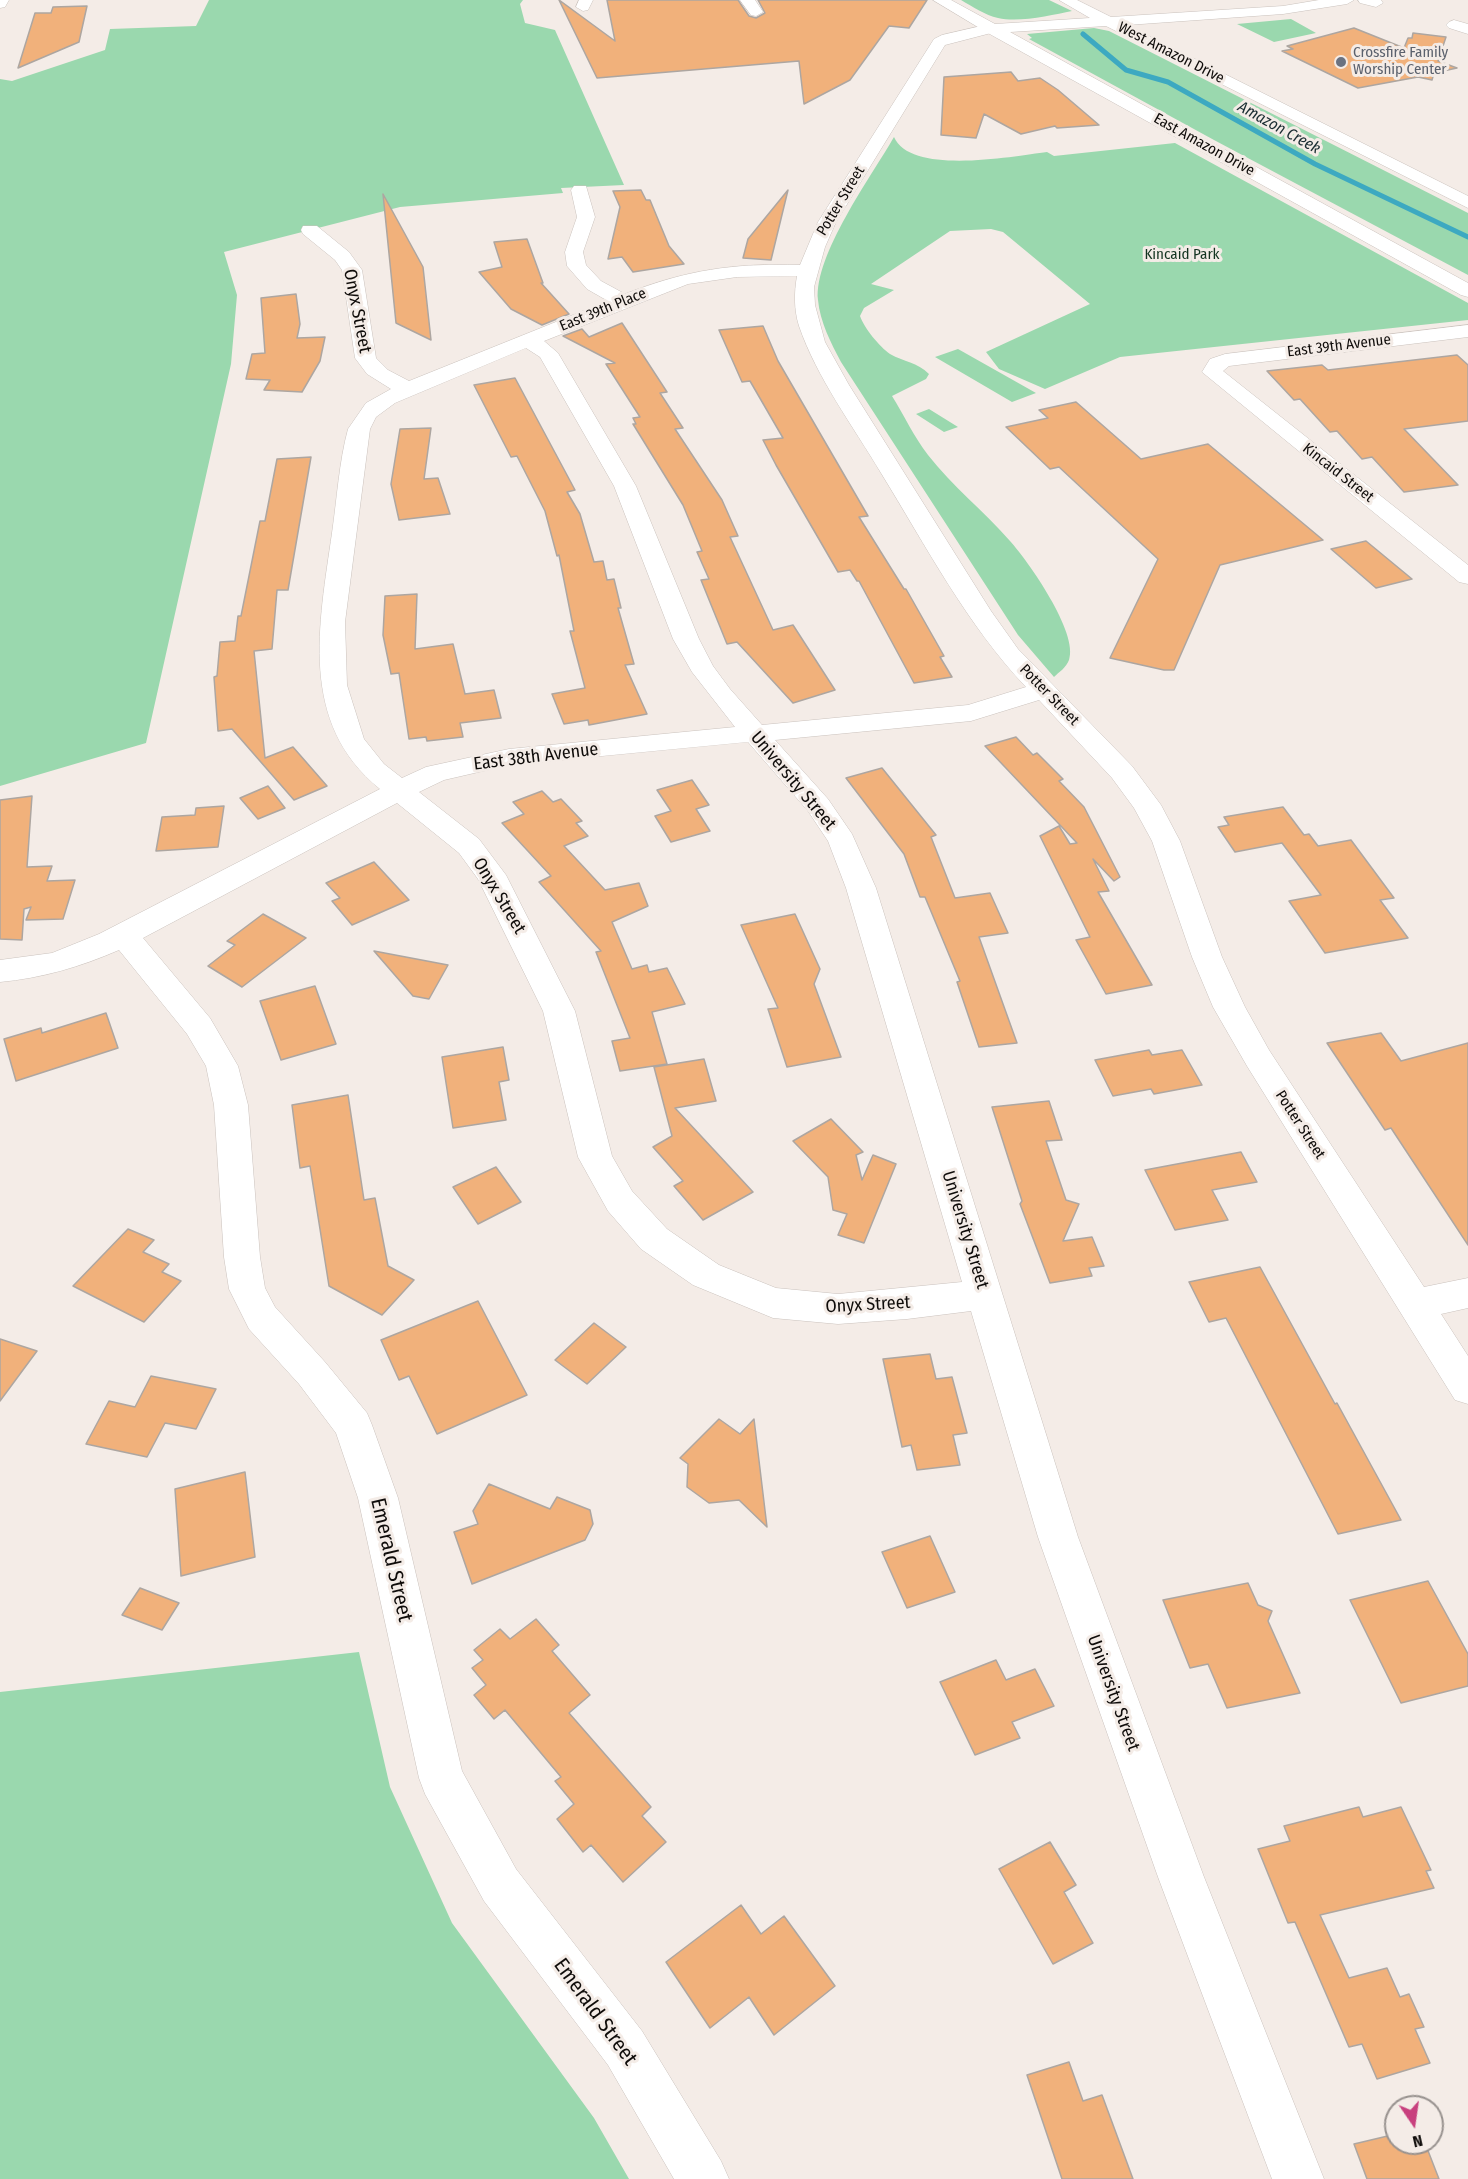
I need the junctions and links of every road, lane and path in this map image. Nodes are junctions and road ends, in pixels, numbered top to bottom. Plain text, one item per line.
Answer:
1 (940, 0) edge
2 (1066, 0) edge
3 (1347, 0) edge
4 (1107, 21) junction
5 (990, 29) junction
6 (580, 190) dead end
7 (1468, 203) edge
8 (310, 230) dead end
9 (807, 271) junction
10 (1468, 291) edge
11 (623, 301) junction
12 (1468, 332) edge
13 (529, 341) junction
14 (1213, 367) joint
15 (408, 389) junction
16 (1468, 577) edge
17 (1042, 691) junction
18 (755, 735) junction
19 (399, 790) junction
20 (123, 934) junction
21 (0, 971) edge
22 (1468, 1293) edge
23 (984, 1294) junction
24 (1415, 1304) junction
25 (1468, 1388) edge
26 (703, 2179) edge
27 (1298, 2179) edge

1 - 5 street, East Amazon Drive
2 - 4 street, West Amazon Drive
3 - 4 street, Potter Street
4 - 5 street, Potter Street
4 - 7 street, West Amazon Drive
5 - 9 street, Potter Street
5 - 10 street, East Amazon Drive
6 - 11 street
8 - 15 street, Onyx Street
9 - 11 street, East 39th Place
9 - 17 street, Potter Street
11 - 13 street, East 39th Place
12 - 14 street, East 39th Avenue
13 - 15 street, East 39th Place
13 - 18 street, University Street
14 - 16 street, Kincaid Street
15 - 19 street, Onyx Street
17 - 18 street, East 38th Avenue
17 - 24 street, Potter Street
18 - 19 street, East 38th Avenue
18 - 23 street, University Street
19 - 20 street, East 38th Avenue
19 - 23 street, Onyx Street
20 - 21 street, East 38th Avenue
20 - 26 street, Emerald Street
22 - 24 street
23 - 27 street, University Street
24 - 25 street, Potter Street

